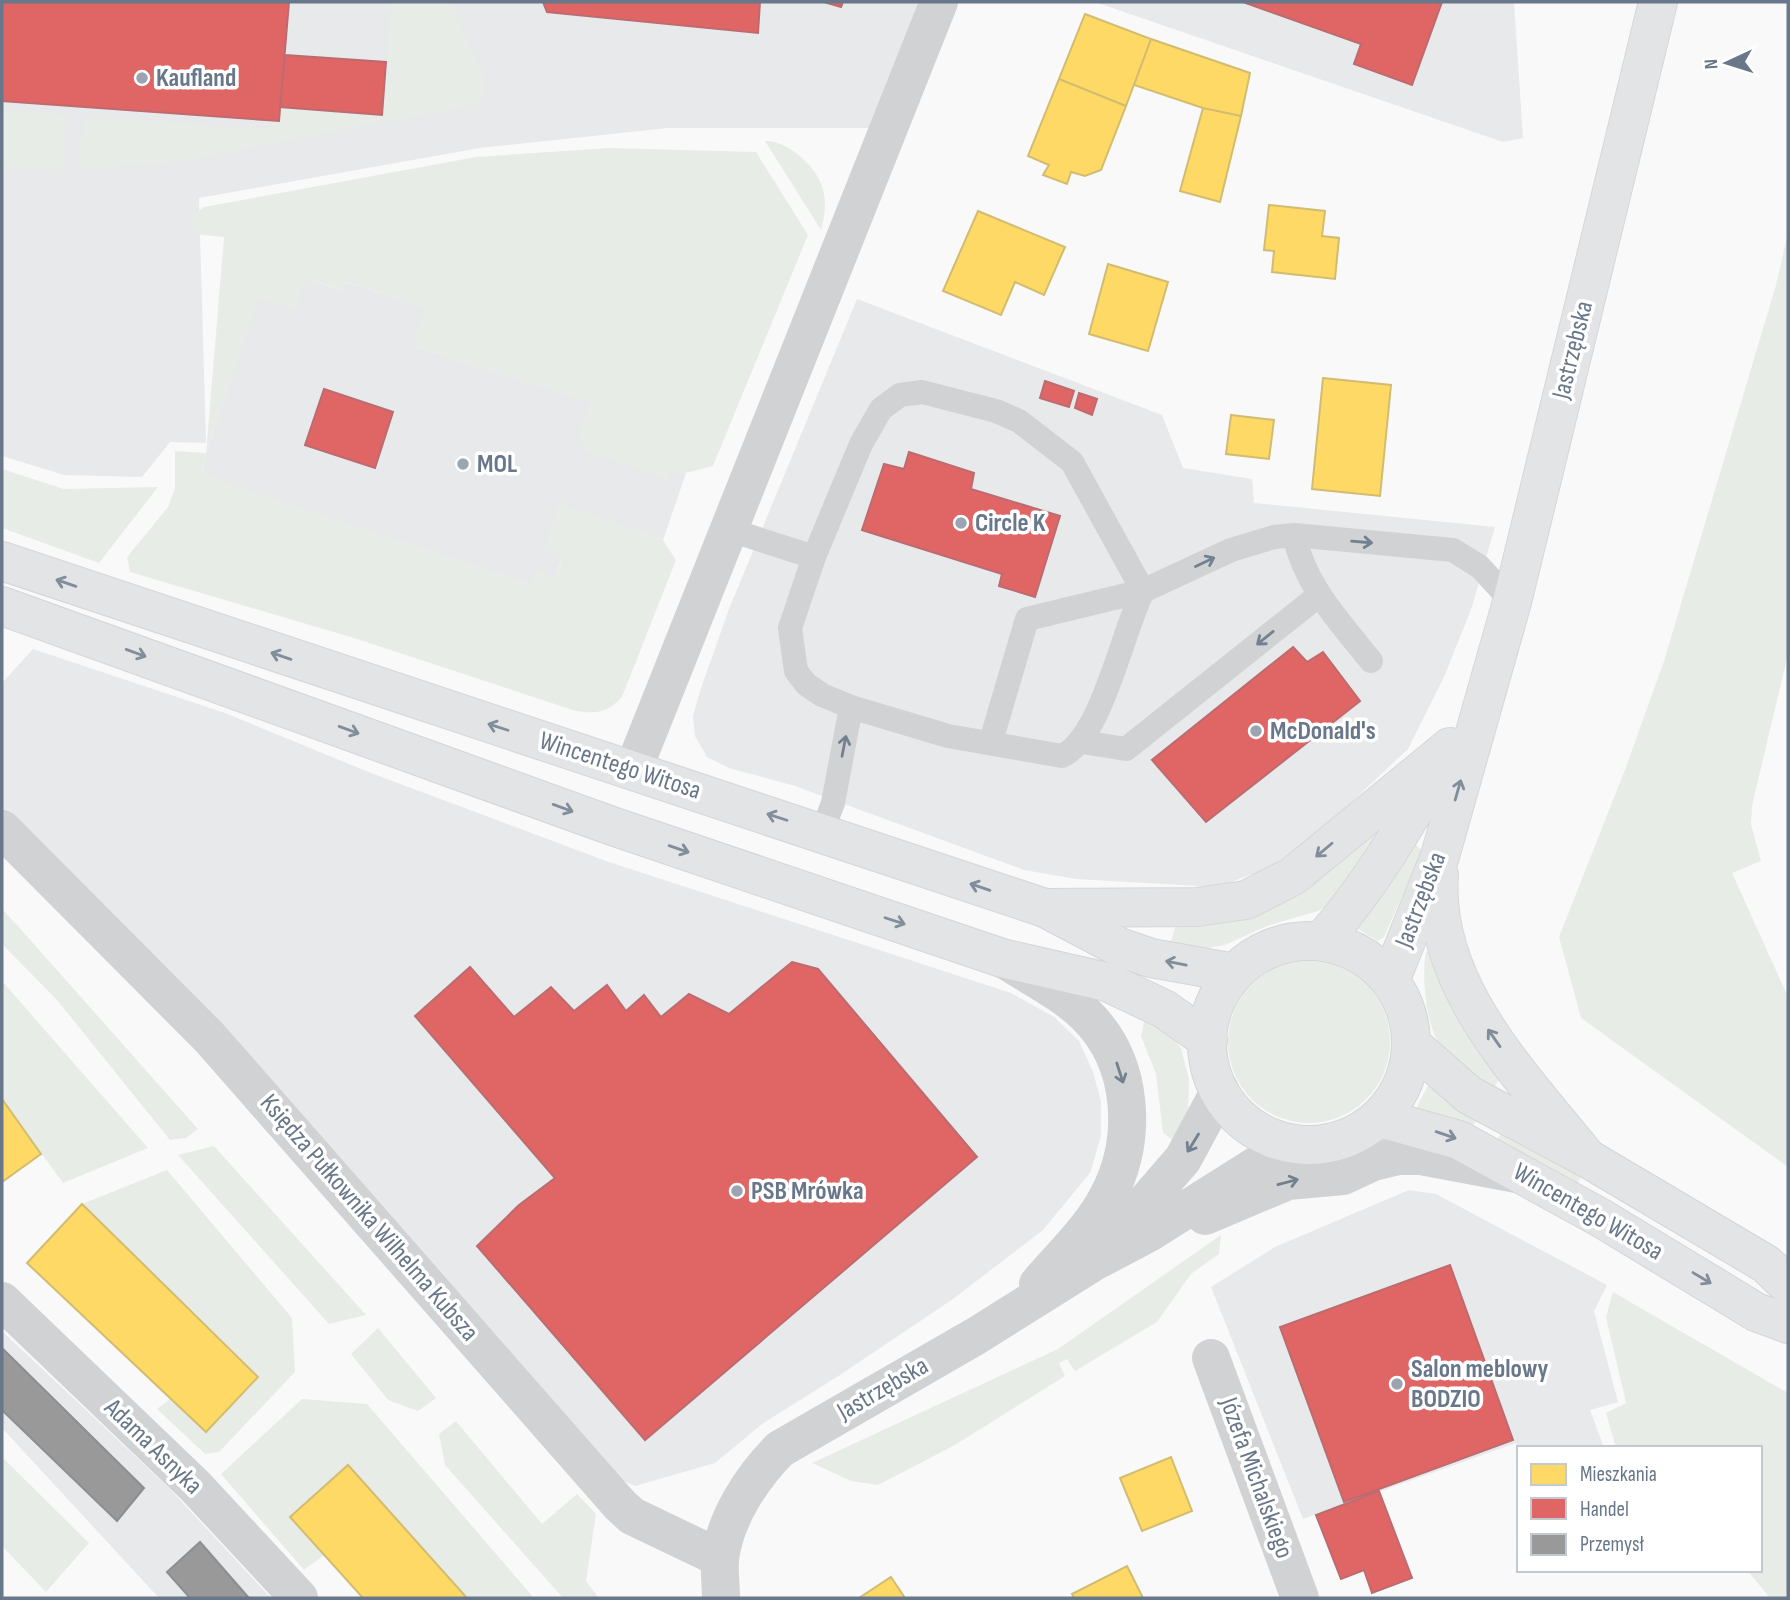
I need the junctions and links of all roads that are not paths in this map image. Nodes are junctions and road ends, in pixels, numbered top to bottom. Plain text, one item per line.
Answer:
1 (939, 2) edge
2 (1658, 2) edge
3 (730, 530) junction
4 (1294, 535) junction
5 (814, 558) junction
6 (2, 561) edge
7 (1143, 591) junction
8 (1318, 596) junction
9 (1512, 602) junction
10 (2, 606) edge
11 (1371, 661) dead end
12 (1484, 696) junction
13 (851, 706) junction
14 (991, 741) junction
15 (1082, 742) junction
16 (1450, 747) junction
17 (633, 770) junction
18 (2, 829) edge
19 (822, 832) junction
20 (1440, 856) junction
21 (1045, 908) junction
22 (1322, 941) junction
23 (1002, 958) junction
24 (1235, 973) junction
25 (1390, 981) junction
26 (1208, 1040) junction
27 (1411, 1044) junction
28 (1220, 1090) junction
29 (1380, 1118) junction
30 (1290, 1144) junction
31 (1587, 1158) junction
32 (1527, 1175) junction
33 (1149, 1233) junction
34 (1094, 1262) junction
35 (1788, 1285) edge
36 (2, 1301) edge
37 (1015, 1313) junction
38 (1788, 1324) edge
39 (1211, 1358) dead end
40 (720, 1558) junction
41 (299, 1598) edge
42 (722, 1598) edge
43 (1300, 1598) edge

1 - 3 street
2 - 9 main road, Jastrzębska
3 - 5 lane
3 - 17 street
7 -> 4 lane
4 - 8 lane
4 -> 9 lane
5 - 7 lane
5 - 13 lane
17 -> 6 main road, Wincentego Witosa
7 - 14 lane
7 - 15 lane
8 - 11 lane
8 -> 15 lane
9 - 12 main road, Jastrzębska
10 -> 23 main road
12 - 16 main road, Jastrzębska
20 -> 12 main road, Jastrzębska
13 - 14 lane
19 -> 13 lane
14 - 15 lane
16 -> 21 main road
16 - 22 main road, Jastrzębska
19 -> 17 main road, Wincentego Witosa
18 - 40 street, Księdza Pułkownika Wilhelma Kubsza
21 -> 19 main road, Wincentego Witosa
20 - 25 main road, Jastrzębska
31 -> 20 main road
24 -> 21 main road, Wincentego Witosa
22 - 24 main road
22 - 25 main road
23 - 26 main road
23 -> 37 street
24 - 26 main road
25 - 27 main road
26 - 28 main road
27 - 29 main road
27 - 31 main road, Wincentego Witosa
28 - 30 main road
28 -> 34 street, Jastrzębska
29 - 30 main road
29 -> 32 main road, Wincentego Witosa
30 - 33 street, Jastrzębska
31 - 35 main road, Wincentego Witosa
33 -> 32 street
32 -> 38 main road, Wincentego Witosa
33 - 34 street, Jastrzębska
34 - 37 street, Jastrzębska
36 - 41 street, Adama Asnyka
37 - 40 street, Jastrzębska
39 - 43 street, Józefa Michalskiego
40 - 42 street

